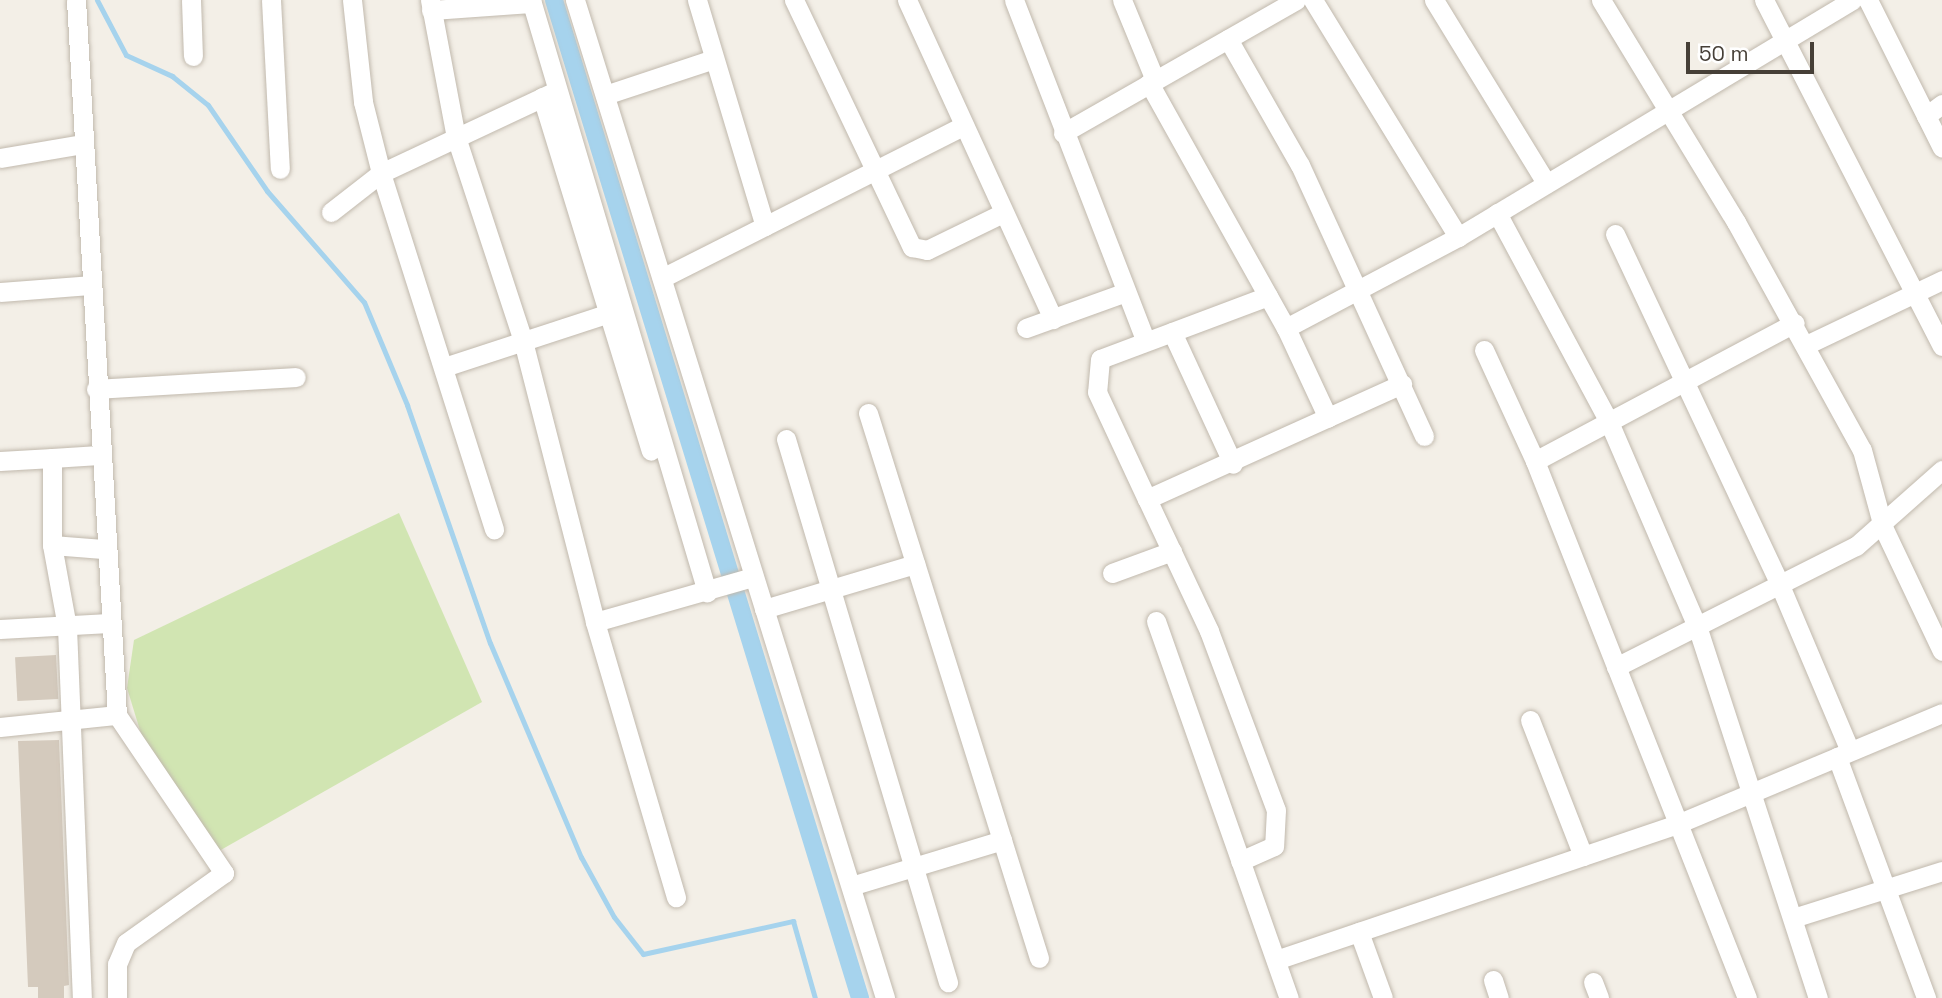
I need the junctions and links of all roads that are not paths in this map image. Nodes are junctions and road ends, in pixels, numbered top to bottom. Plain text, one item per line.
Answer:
1 (76, 0) edge
2 (191, 0) edge
3 (271, 0) edge
4 (352, 0) edge
5 (575, 0) edge
6 (696, 0) edge
7 (794, 0) edge
8 (907, 0) edge
9 (1014, 0) edge
10 (1122, 0) edge
11 (1296, 0) edge
12 (1313, 0) edge
13 (1434, 0) edge
14 (1601, 0) edge
15 (1764, 0) edge
16 (1852, 0) edge
17 (1868, 0) edge
18 (531, 1) edge
19 (431, 5) edge
20 (1262, 9) edge
21 (1228, 39) junction
22 (1787, 39) junction
23 (193, 56) dead end
24 (715, 59) junction
25 (1152, 82) junction
26 (551, 93) junction
27 (605, 95) junction
28 (1668, 109) junction
29 (1934, 110) edge
30 (963, 126) junction
31 (1063, 133) junction
32 (456, 137) junction
33 (83, 144) junction
34 (1942, 148) edge
35 (0, 158) edge
36 (280, 170) dead end
37 (874, 171) junction
38 (381, 173) junction
39 (1546, 183) junction
40 (331, 212) dead end
41 (1003, 213) junction
42 (1497, 213) junction
43 (765, 226) junction
44 (1615, 234) dead end
45 (1458, 237) junction
46 (662, 278) junction
47 (1942, 280) edge
48 (90, 285) junction
49 (0, 292) edge
50 (1126, 292) junction
51 (1914, 292) junction
52 (1360, 293) junction
53 (1268, 296) junction
54 (609, 313) junction
55 (1053, 319) junction
56 (1795, 323) junction
57 (1026, 328) dead end
58 (1286, 328) junction
59 (1172, 332) junction
60 (1145, 339) junction
61 (523, 341) junction
62 (1807, 345) junction
63 (1942, 346) edge
64 (1484, 350) dead end
65 (444, 367) junction
66 (296, 377) dead end
67 (1686, 381) junction
68 (1402, 384) junction
69 (96, 389) junction
70 (868, 413) dead end
71 (1328, 418) junction
72 (1609, 422) junction
73 (1424, 436) dead end
74 (786, 439) dead end
75 (651, 452) dead end
76 (99, 456) junction
77 (52, 458) junction
78 (0, 461) edge
79 (1535, 461) junction
80 (1233, 464) junction
81 (1942, 470) edge
82 (1147, 499) junction
83 (1883, 527) junction
84 (494, 529) dead end
85 (52, 545) junction
86 (103, 549) junction
87 (1172, 551) junction
88 (915, 564) junction
89 (1112, 573) dead end
90 (748, 579) junction
91 (1779, 583) junction
92 (831, 589) junction
93 (712, 590) junction
94 (764, 609) junction
95 (1156, 621) dead end
96 (595, 622) junction
97 (109, 623) junction
98 (1697, 625) junction
99 (67, 627) junction
100 (0, 629) edge
101 (1942, 651) edge
102 (1616, 667) junction
103 (1942, 713) edge
104 (117, 715) junction
105 (1530, 720) dead end
106 (72, 724) junction
107 (0, 727) edge
108 (1843, 754) junction
109 (1754, 791) junction
110 (1677, 824) junction
111 (1002, 840) junction
112 (1583, 856) junction
113 (1240, 861) junction
114 (914, 867) junction
115 (1942, 871) edge
116 (850, 886) junction
117 (1883, 888) junction
118 (676, 897) dead end
119 (1793, 918) junction
120 (1359, 932) junction
121 (1039, 958) dead end
122 (1276, 960) junction
123 (948, 982) dead end
124 (82, 998) edge
125 (117, 998) edge
126 (885, 998) edge
127 (1289, 998) edge
128 (1383, 998) edge
129 (1747, 998) edge
130 (1818, 998) edge
131 (1926, 998) edge

1 - 33 street
2 - 23 street
3 - 36 street
4 - 38 street
5 - 27 street
6 - 24 street
7 - 37 street
8 - 30 street
9 - 31 street
10 - 25 street
11 - 20 street
12 - 45 street
13 - 39 street
14 - 28 street
15 - 22 street
16 - 22 street
17 - 29 street
18 - 19 street
18 - 26 street
19 - 32 street
20 - 21 street
21 - 25 street
21 - 52 street
22 - 28 street
22 - 51 street
24 - 27 street
24 - 43 street
25 - 31 street
25 - 53 street
26 - 32 street
26 - 54 street
26 - 93 street
27 - 46 street
28 - 39 street
28 - 56 street
29 - 34 street
30 - 37 street
30 - 41 street
31 - 50 street
32 - 38 street
32 - 61 street
33 - 35 street
33 - 48 street
37 - 41 street
37 - 43 street
38 - 40 street
38 - 65 street
39 - 42 street
41 - 55 street
42 - 45 street
42 - 72 street
43 - 46 street
44 - 67 street
45 - 52 street
46 - 90 street
47 - 51 street
48 - 49 street
48 - 69 street
50 - 55 street
50 - 60 street
51 - 62 street
51 - 63 street
52 - 58 street
52 - 68 street
53 - 58 street
53 - 59 street
54 - 61 street
54 - 75 street
55 - 57 street
56 - 62 street
56 - 67 street
58 - 71 street
59 - 60 street
59 - 80 street
60 - 82 street
61 - 65 street
61 - 96 street
62 - 83 street
64 - 79 street
65 - 84 street
66 - 69 street
67 - 72 street
67 - 91 street
68 - 71 street
68 - 73 street
69 - 76 street
70 - 88 street
71 - 80 street
72 - 79 street
72 - 98 street
74 - 92 street
76 - 77 street
76 - 86 street
77 - 78 street
77 - 85 street
79 - 102 street
80 - 82 street
81 - 83 street
82 - 87 street
83 - 91 street
83 - 101 street
85 - 86 street
85 - 99 street
86 - 97 street
87 - 89 street
87 - 113 street
88 - 92 street
88 - 111 street
90 - 93 street
90 - 94 street
91 - 98 street
91 - 108 street
92 - 94 street
92 - 114 street
93 - 96 street
94 - 116 street
95 - 113 street
96 - 118 street
97 - 99 street
97 - 104 street
98 - 102 street
98 - 109 street
99 - 100 street
99 - 106 street
102 - 110 street
103 - 108 street
104 - 106 street
104 - 125 street
105 - 112 street
106 - 107 street
106 - 124 street
108 - 109 street
108 - 117 street
109 - 110 street
109 - 119 street
110 - 112 street
110 - 129 street
111 - 114 street
111 - 121 street
112 - 120 street
113 - 122 street
114 - 116 street
114 - 123 street
115 - 117 street
116 - 126 street
117 - 119 street
117 - 131 street
119 - 130 street
120 - 122 street
120 - 128 street
122 - 127 street

